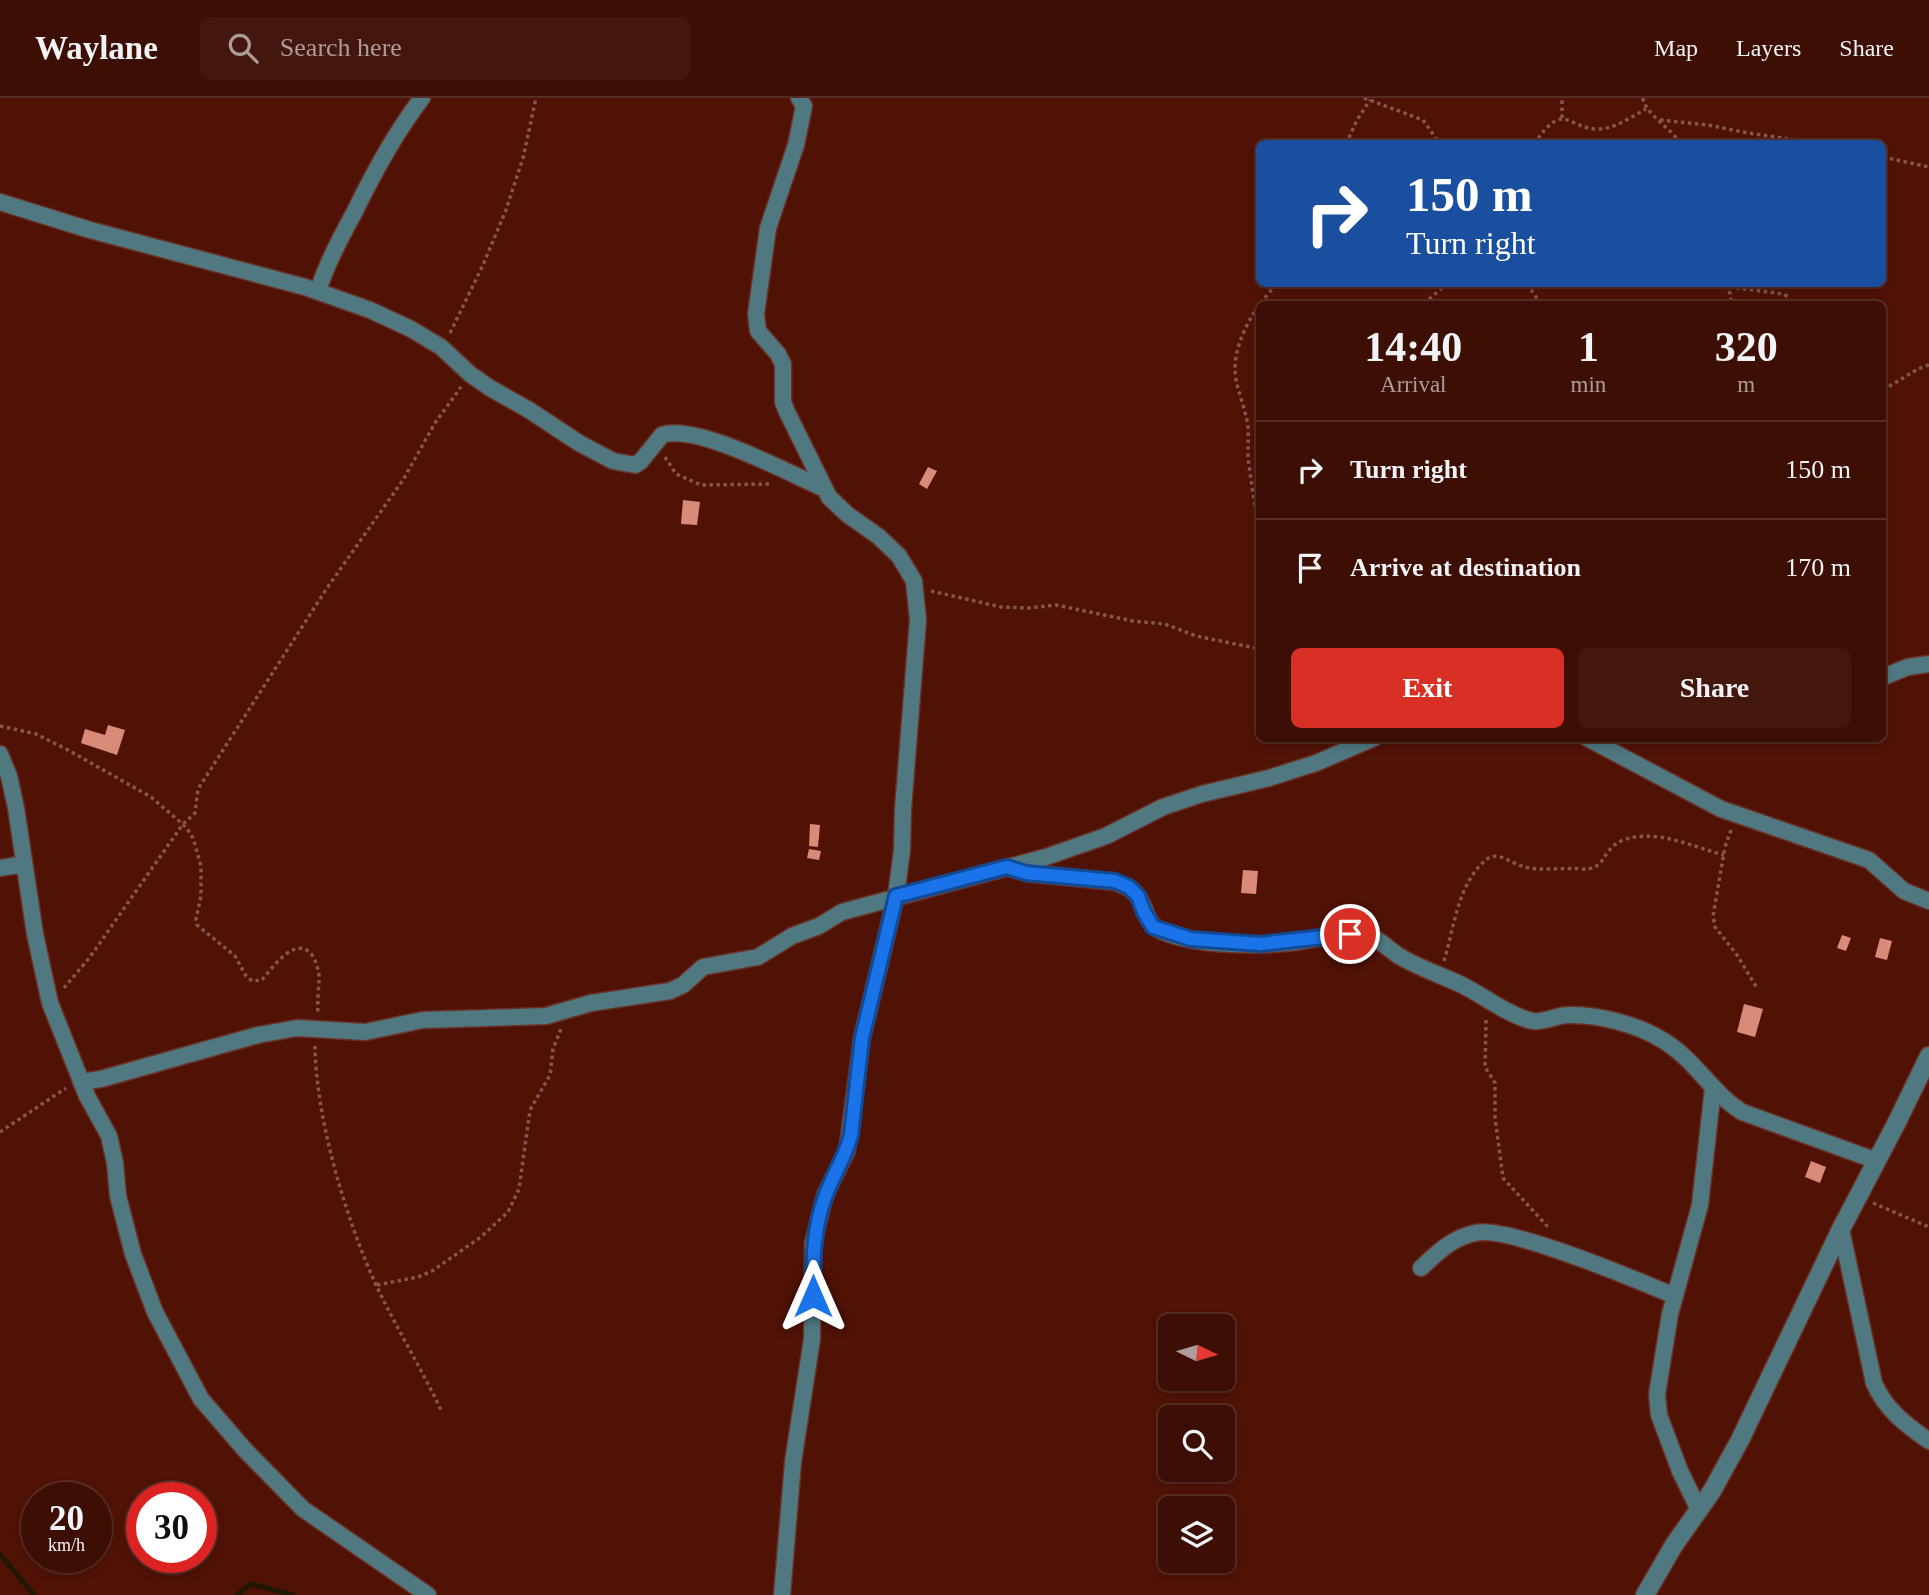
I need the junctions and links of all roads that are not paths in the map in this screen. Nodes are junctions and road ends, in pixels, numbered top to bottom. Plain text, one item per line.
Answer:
1 (422, 98) edge
2 (799, 98) edge
3 (0, 202) edge
4 (318, 291) junction
5 (825, 489) junction
6 (1929, 664) edge
7 (1886, 676) edge
8 (1365, 742) edge
9 (1595, 742) edge
10 (0, 754) edge
11 (24, 864) junction
12 (1007, 867) junction
13 (0, 868) edge
14 (896, 896) junction
15 (1929, 901) edge
16 (1929, 1056) edge
17 (80, 1082) junction
18 (1713, 1088) junction
19 (1877, 1161) junction
20 (1841, 1229) junction
21 (1421, 1268) dead end
22 (1675, 1296) junction
23 (1929, 1441) edge
24 (1699, 1510) junction
25 (428, 1595) edge
26 (782, 1595) edge
27 (1645, 1595) edge

1 - 4 street
2 - 5 street
3 - 4 street
4 - 5 street
5 - 14 street
6 - 7 street
8 - 12 street
9 - 15 street
10 - 11 street
11 - 13 street
11 - 17 street
12 - 14 street
12 - 18 street
14 - 17 street
14 - 26 street
16 - 19 street
17 - 25 street
18 - 19 street
18 - 22 street
19 - 20 street
20 - 23 street
20 - 24 street
21 - 22 street
22 - 24 street
24 - 27 street

